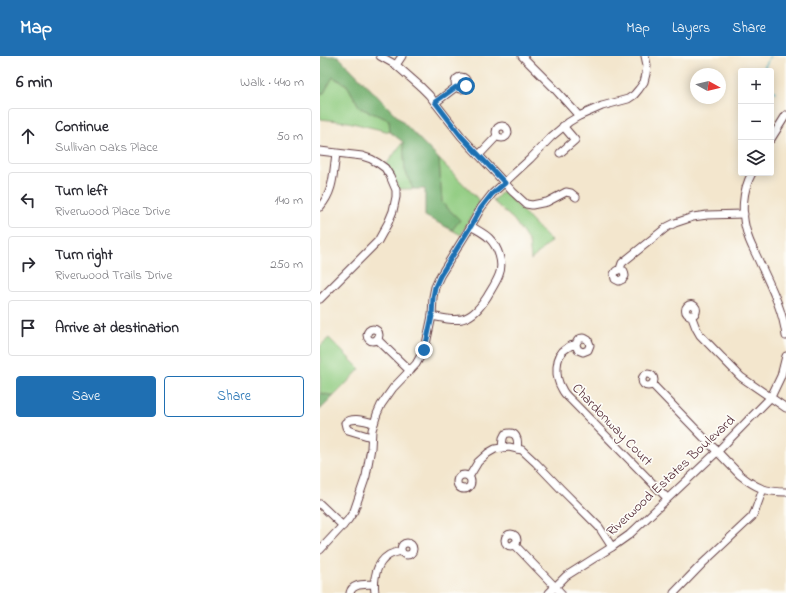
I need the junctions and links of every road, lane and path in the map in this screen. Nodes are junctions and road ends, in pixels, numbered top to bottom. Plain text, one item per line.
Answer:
1 (380, 56) edge
2 (402, 56) edge
3 (522, 56) edge
4 (645, 56) edge
5 (396, 65) junction
6 (456, 87) dead end
7 (435, 102) junction
8 (786, 115) edge
9 (579, 116) junction
10 (563, 126) junction
11 (774, 134) edge
12 (497, 136) dead end
13 (320, 151) edge
14 (560, 153) dead end
15 (336, 154) junction
16 (479, 155) junction
17 (751, 176) edge
18 (505, 183) junction
19 (576, 197) dead end
20 (320, 207) edge
21 (744, 214) junction
22 (471, 226) junction
23 (620, 269) dead end
24 (320, 299) edge
25 (691, 315) dead end
26 (432, 316) junction
27 (786, 336) edge
28 (377, 340) dead end
29 (576, 344) dead end
30 (786, 356) edge
31 (410, 371) junction
32 (652, 384) dead end
33 (771, 397) junction
34 (786, 408) edge
35 (374, 424) junction
36 (371, 437) junction
37 (502, 448) junction
38 (517, 449) junction
39 (718, 451) junction
40 (469, 477) dead end
41 (763, 489) junction
42 (786, 492) edge
43 (667, 498) junction
44 (320, 504) edge
45 (343, 526) junction
46 (514, 544) dead end
47 (612, 547) junction
48 (320, 550) edge
49 (401, 551) dead end
50 (374, 584) junction
51 (555, 587) junction
52 (350, 593) edge
53 (375, 593) edge
54 (549, 593) edge
55 (561, 593) edge
56 (674, 593) edge

1 - 5 street
2 - 5 street
3 - 9 street
4 - 9 street
5 - 7 street
6 - 7 street
7 - 16 street
8 - 11 street
9 - 10 street
10 - 14 street
10 - 18 street
12 - 16 street
13 - 15 street
15 - 20 street
15 - 24 street
16 - 18 street
17 - 21 street
18 - 19 street
18 - 22 street
21 - 23 street
21 - 27 street
22 - 26 street
22 - 26 street
25 - 33 street
26 - 31 street
28 - 31 street
29 - 43 street, Chardonway Court
30 - 33 street, Riverwood Estates Boulevard
31 - 35 street
32 - 39 street
33 - 34 street
33 - 39 street, Riverwood Estates Boulevard
35 - 36 street
35 - 36 street
36 - 45 street
37 - 38 street
37 - 38 street
37 - 40 street
38 - 47 street
39 - 41 street
39 - 43 street, Riverwood Estates Boulevard
41 - 42 street
41 - 56 street
43 - 47 street, Riverwood Estates Boulevard
44 - 45 street
45 - 48 street
46 - 51 street
47 - 51 street, Riverwood Estates Boulevard
49 - 50 street
50 - 52 street
50 - 53 street
51 - 54 street, Riverwood Estates Boulevard
51 - 55 street

